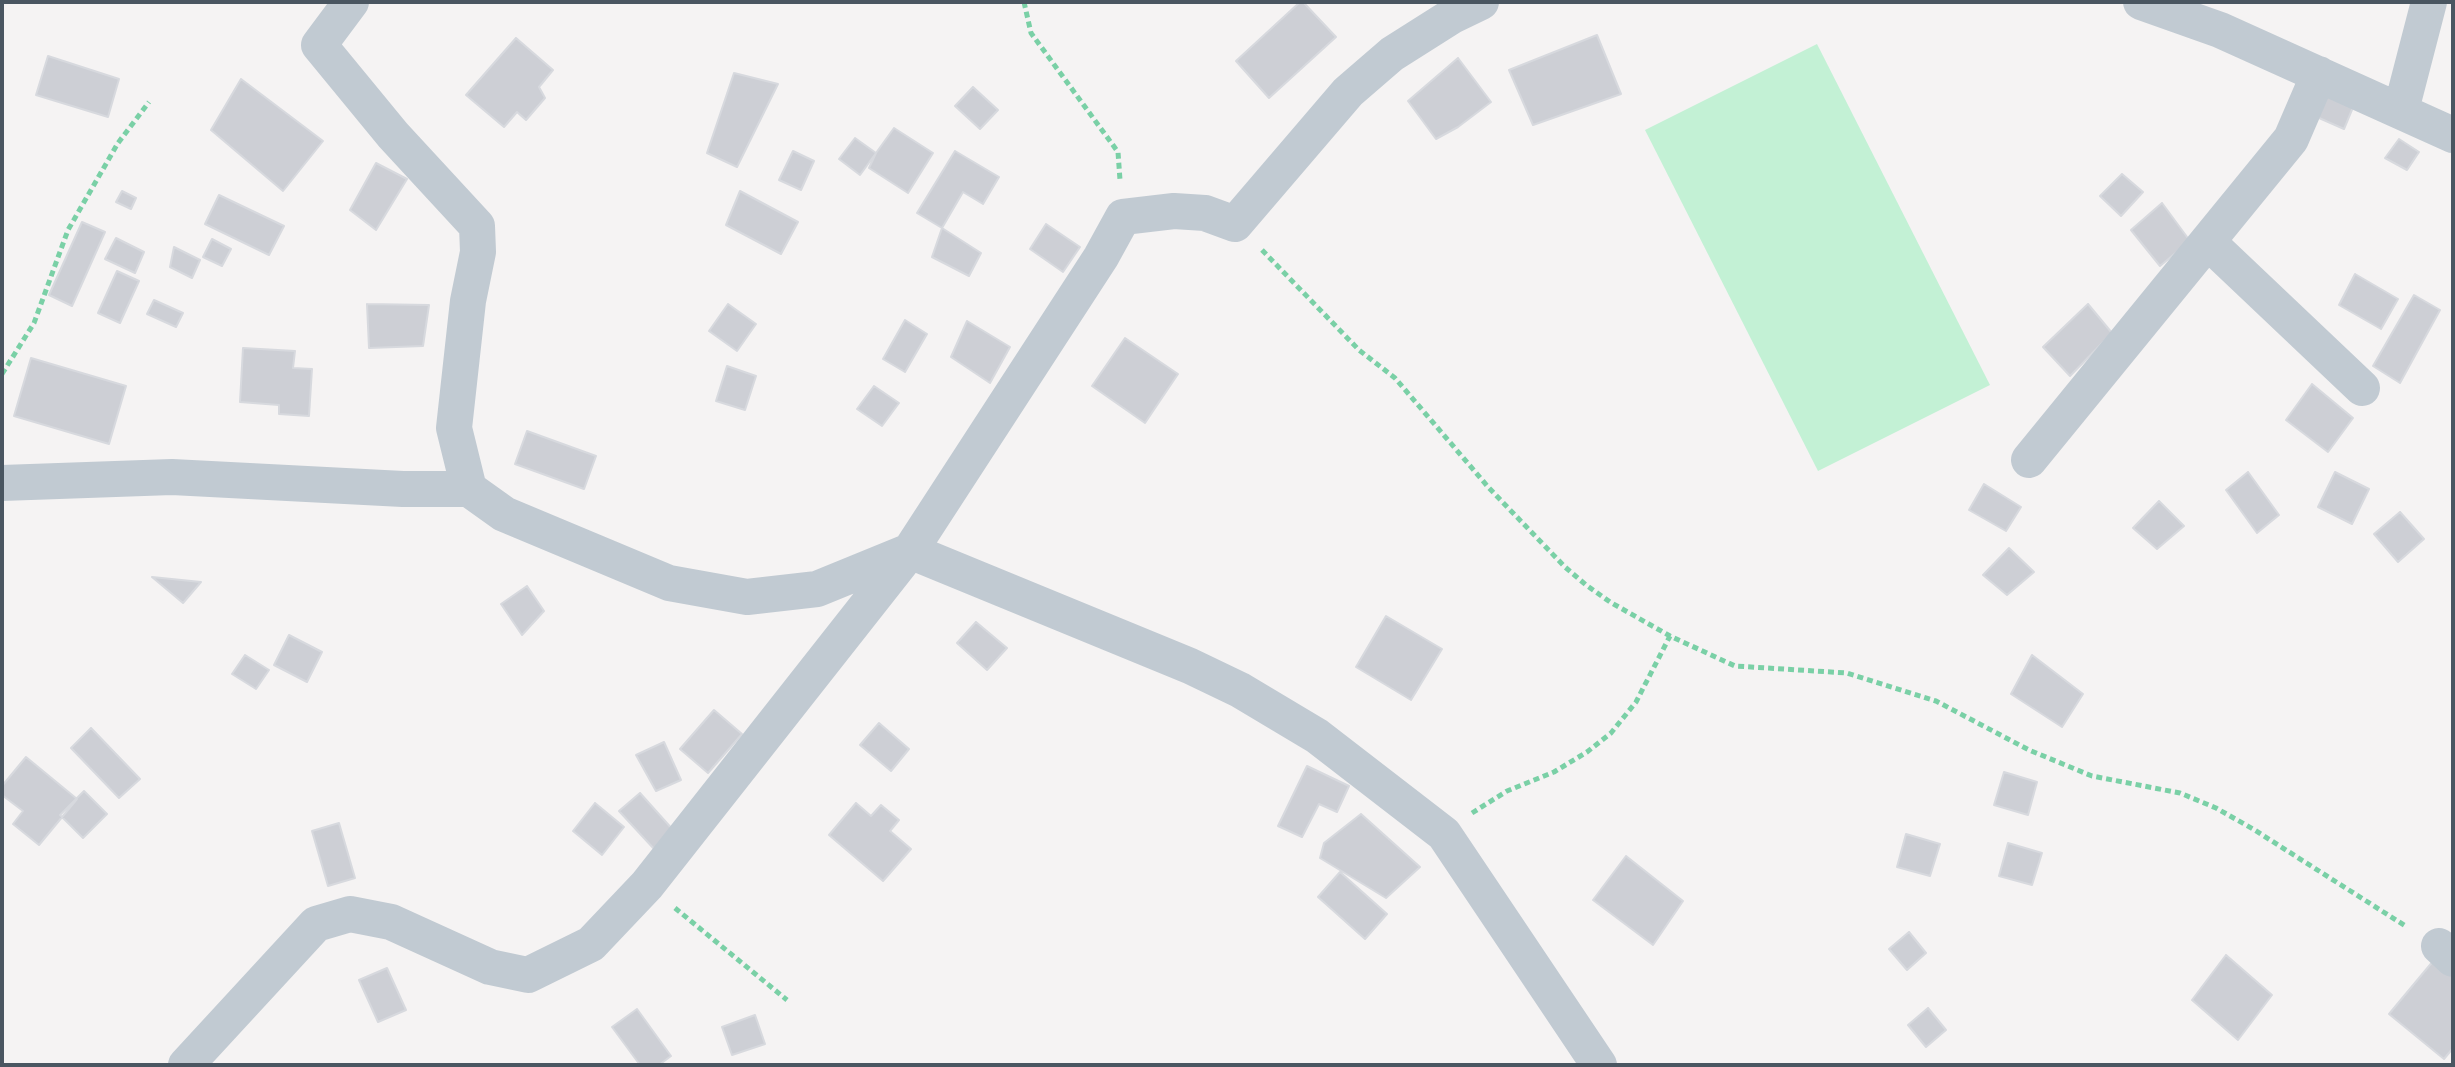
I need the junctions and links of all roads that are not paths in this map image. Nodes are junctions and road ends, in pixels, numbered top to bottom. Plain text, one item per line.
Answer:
1 (351, 2) edge
2 (1481, 2) edge
3 (2141, 2) edge
4 (2429, 2) edge
5 (2319, 74) junction
6 (2401, 110) junction
7 (2453, 135) edge
8 (2208, 242) junction
9 (2362, 388) dead end
10 (2029, 460) dead end
11 (2, 483) edge
12 (469, 489) junction
13 (910, 551) junction
14 (186, 1065) edge
15 (1599, 1065) edge

1 - 12 street
2 - 13 street
3 - 5 street
4 - 6 street
5 - 6 street
5 - 8 street
6 - 7 street
8 - 9 street
8 - 10 street
11 - 12 street
12 - 13 street
13 - 14 street
13 - 15 street

